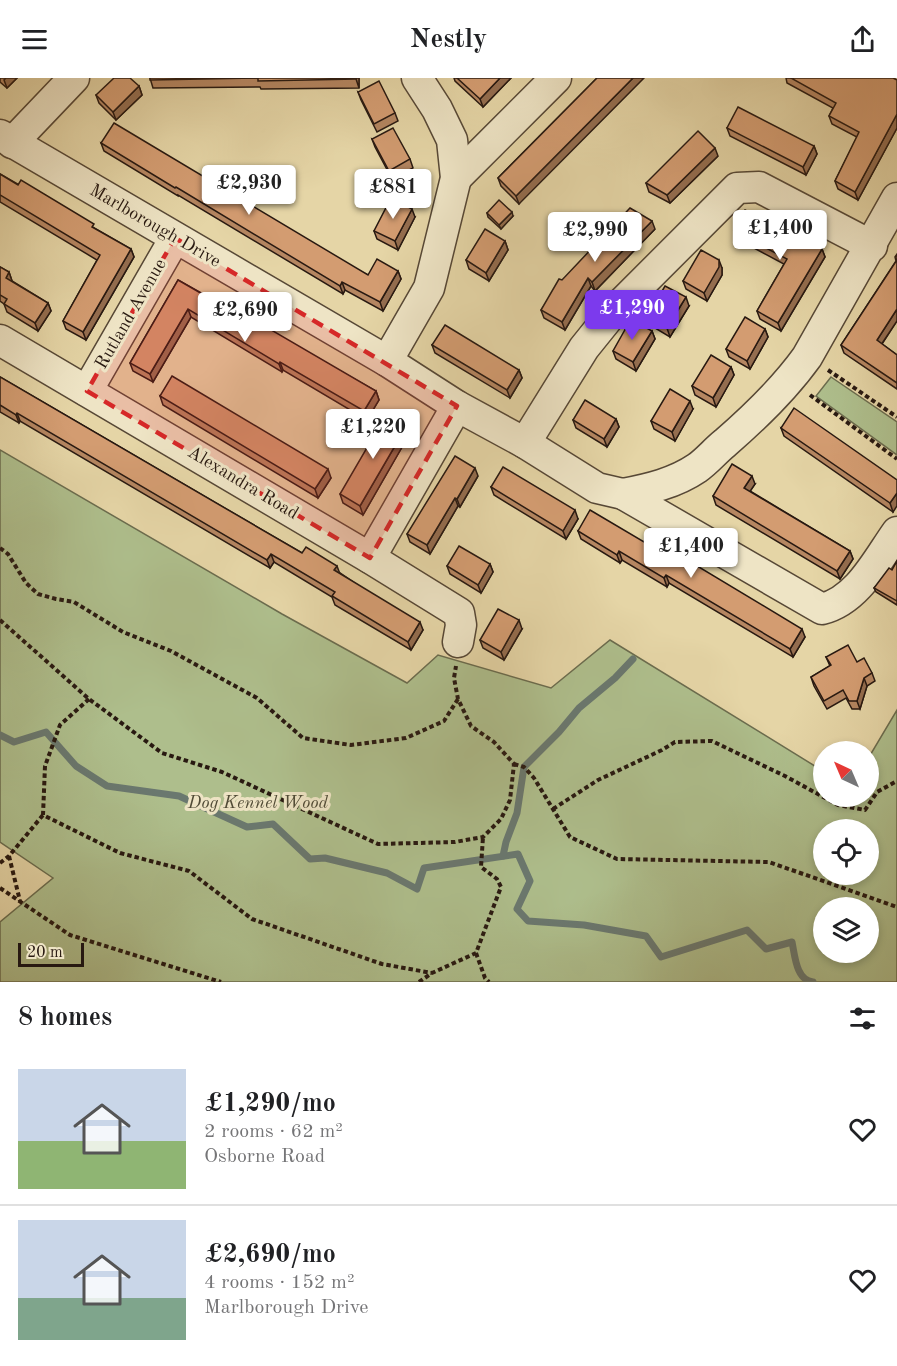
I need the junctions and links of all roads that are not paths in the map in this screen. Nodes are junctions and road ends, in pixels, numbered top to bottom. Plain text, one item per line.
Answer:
1 (74, 78) edge
2 (417, 78) edge
3 (556, 78) edge
4 (6, 139) edge
5 (456, 178) junction
6 (897, 198) edge
7 (175, 238) junction
8 (872, 246) junction
9 (0, 340) edge
10 (387, 361) junction
11 (87, 390) junction
12 (457, 405) junction
13 (525, 443) junction
14 (623, 494) junction
15 (897, 532) edge
16 (370, 558) junction
17 (458, 642) dead end

1 - 4 street
2 - 5 street
3 - 5 street
4 - 7 street, Marlborough Drive
5 - 10 street
6 - 8 street
7 - 10 street, Marlborough Drive
7 - 11 street, Rutland Avenue
8 - 13 street
8 - 14 street
9 - 11 street, Alexandra Road
10 - 12 street, Marlborough Drive
11 - 16 street, Alexandra Road
12 - 13 street, Marlborough Drive
12 - 16 street
13 - 14 street, Marlborough Drive
14 - 15 street
16 - 17 street, Alexandra Road

